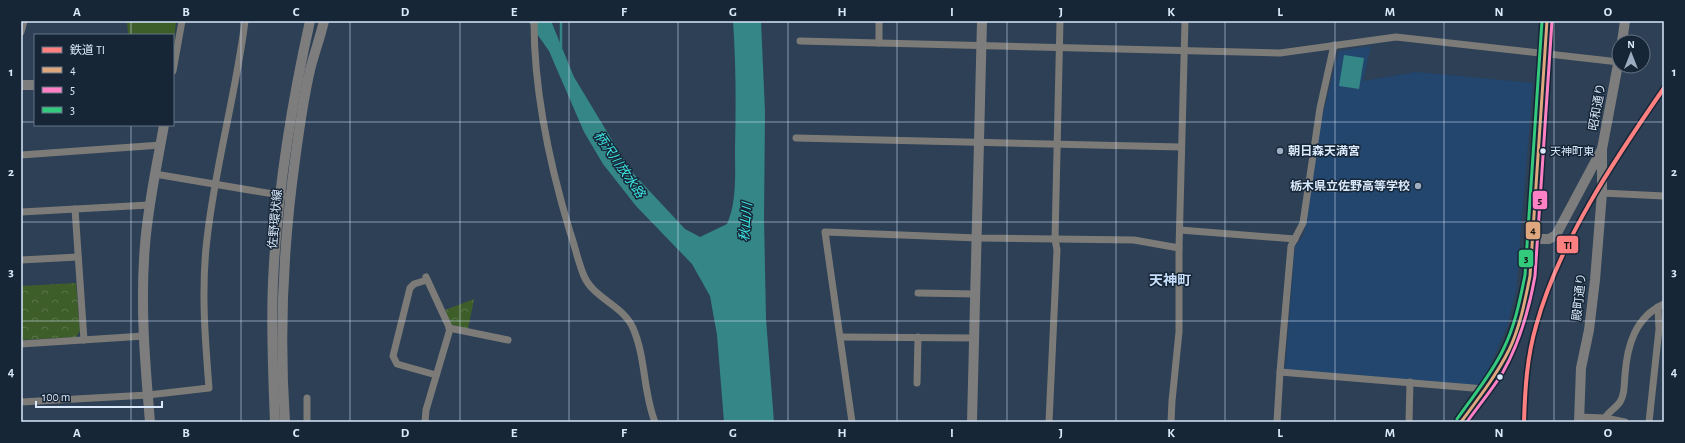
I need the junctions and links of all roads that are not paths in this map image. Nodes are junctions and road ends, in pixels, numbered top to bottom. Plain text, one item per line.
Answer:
1 (24, 21) edge
2 (182, 21) edge
3 (245, 21) edge
4 (310, 21) edge
5 (324, 21) edge
6 (534, 21) edge
7 (879, 21) edge
8 (982, 21) edge
9 (1060, 21) edge
10 (1185, 21) edge
11 (1547, 21) edge
12 (1625, 21) edge
13 (21, 32) edge
14 (1623, 34) edge
15 (800, 41) dead end
16 (879, 43) junction
17 (982, 45) junction
18 (1334, 45) junction
19 (1060, 47) junction
20 (1185, 50) junction
21 (1545, 52) junction
22 (1611, 59) edge
23 (174, 65) edge
24 (1616, 74) edge
25 (21, 85) edge
26 (34, 85) edge
27 (164, 126) edge
28 (796, 138) dead end
29 (979, 142) junction
30 (1057, 143) junction
31 (161, 144) junction
32 (1181, 147) junction
33 (1602, 149) junction
34 (21, 155) edge
35 (155, 174) junction
36 (214, 184) junction
37 (1602, 193) junction
38 (285, 196) junction
39 (1664, 196) edge
40 (149, 205) junction
41 (75, 209) junction
42 (21, 212) edge
43 (1180, 230) junction
44 (978, 238) junction
45 (1295, 238) junction
46 (1055, 239) junction
47 (1533, 239) junction
48 (1179, 248) junction
49 (78, 258) junction
50 (21, 260) edge
51 (918, 293) dead end
52 (976, 294) junction
53 (1661, 306) edge
54 (449, 328) junction
55 (144, 336) junction
56 (841, 337) junction
57 (918, 337) junction
58 (975, 338) junction
59 (84, 340) junction
60 (508, 340) dead end
61 (21, 344) edge
62 (1280, 372) junction
63 (436, 376) junction
64 (1410, 382) junction
65 (917, 383) dead end
66 (1485, 389) junction
67 (148, 395) junction
68 (307, 398) dead end
69 (21, 402) edge
70 (1605, 418) junction
71 (1579, 420) edge
72 (150, 422) edge
73 (275, 422) edge
74 (285, 422) edge
75 (307, 422) edge
76 (425, 422) edge
77 (654, 422) edge
78 (852, 422) edge
79 (972, 422) edge
80 (1049, 422) edge
81 (1171, 422) edge
82 (1277, 422) edge
83 (1409, 422) edge
84 (1461, 422) edge
85 (1625, 422) edge
86 (1649, 422) edge

1 - 13 street
2 - 23 street
3 - 36 street
4 - 38 main road, 佐野環状線
5 - 38 main road, 佐野環状線
6 - 77 street
7 - 16 street
8 - 17 main road
9 - 19 street
10 - 20 street
11 - 21 main road
12 - 14 main road
15 - 16 street
16 - 17 street
17 - 19 street
17 - 29 main road
18 - 20 street
18 - 21 street
18 - 45 street
19 - 20 street
19 - 30 street
20 - 32 street
21 - 22 street
21 - 47 main road
24 - 33 main road, 昭和通り
25 - 26 main road
27 - 31 main road
28 - 29 street
29 - 30 street
29 - 44 main road
30 - 32 street
30 - 46 street
31 - 34 street
31 - 35 main road
32 - 43 street
33 - 37 main road, 殿町通り
33 - 47 main road, 昭和通り
35 - 36 street
35 - 40 main road
36 - 38 street
36 - 67 street
37 - 39 street
37 - 71 main road, 殿町通り
38 - 73 main road, 佐野環状線
38 - 74 main road, 佐野環状線
40 - 41 street
40 - 55 main road
41 - 42 street
41 - 49 street
43 - 45 street
43 - 48 street
44 - 46 street
44 - 52 main road
44 - 56 street
45 - 62 street
46 - 48 street
46 - 80 street
47 - 66 main road
48 - 81 street
49 - 50 street
49 - 59 street
51 - 52 street
52 - 58 main road
53 - 70 street
53 - 86 street
54 - 60 street
54 - 63 street
54 - 63 street
55 - 59 street
55 - 67 main road
56 - 57 street
56 - 78 street
57 - 58 street
57 - 65 street
58 - 79 main road
59 - 61 street
62 - 64 street
62 - 82 street
63 - 76 street
64 - 66 street
64 - 83 street
66 - 84 main road
67 - 69 street
67 - 72 main road
68 - 75 street
70 - 71 street
70 - 85 street

